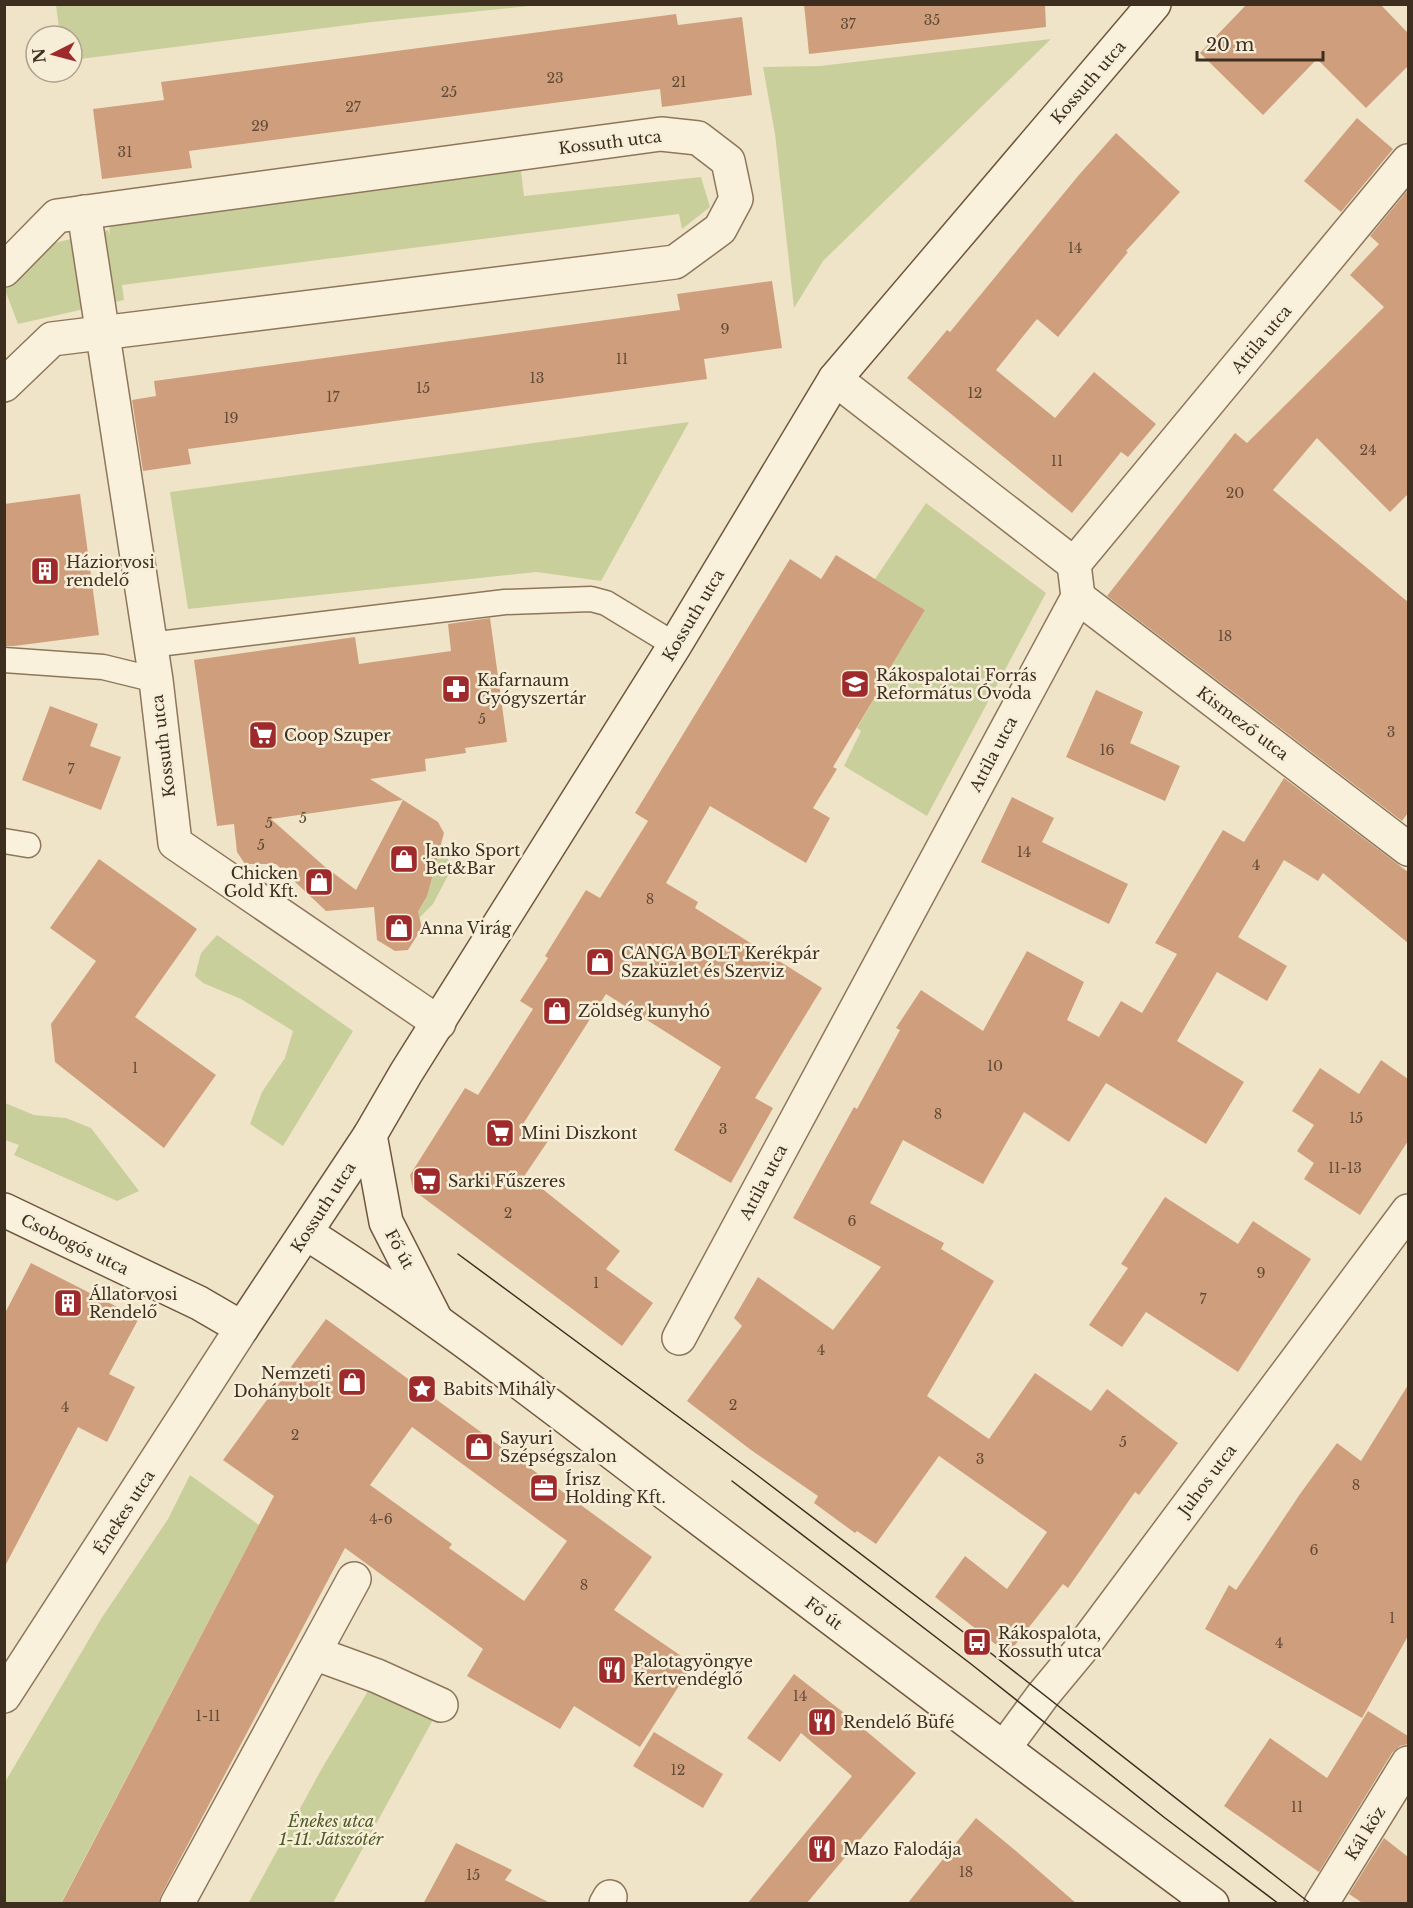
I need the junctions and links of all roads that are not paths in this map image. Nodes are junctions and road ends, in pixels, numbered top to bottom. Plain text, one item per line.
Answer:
1 (1154, 4) edge
2 (1408, 161) edge
3 (84, 212) junction
4 (4, 270) edge
5 (101, 333) junction
6 (835, 379) junction
7 (4, 385) edge
8 (1074, 564) junction
9 (1078, 597) junction
10 (150, 645) junction
11 (675, 645) junction
12 (4, 660) edge
13 (156, 680) junction
14 (1408, 849) edge
15 (439, 1023) junction
16 (370, 1135) junction
17 (4, 1210) edge
18 (1408, 1211) edge
19 (306, 1233) junction
20 (436, 1322) junction
21 (242, 1328) junction
22 (678, 1338) dead end
23 (354, 1579) dead end
24 (314, 1653) junction
25 (4, 1695) edge
26 (441, 1706) dead end
27 (1004, 1748) junction
28 (1408, 1763) edge
29 (177, 1904) edge
30 (1212, 1904) edge
31 (1321, 1904) edge

1 - 6 street, Kossuth utca
2 - 8 street, Attila utca
3 - 4 street
3 - 5 street, Kossuth utca
3 - 5 street, Kossuth utca
5 - 7 street
5 - 10 street, Kossuth utca
6 - 8 street
6 - 11 street, Kossuth utca
8 - 9 street
9 - 14 street, Kismező utca
9 - 22 street, Attila utca
10 - 11 lane
10 - 13 street, Kossuth utca
11 - 15 street, Kossuth utca
12 - 13 lane
13 - 15 street, Kossuth utca
15 - 16 street, Kossuth utca
16 - 19 street, Kossuth utca
16 - 20 street, Fő út
17 - 21 street, Csobogós utca
18 - 27 street, Juhos utca
19 - 20 street, Fő út
19 - 21 street, Kossuth utca
20 - 27 street, Fő út
21 - 25 street, Énekes utca
23 - 24 street
24 - 26 street
24 - 29 street
27 - 30 street, Fő út
28 - 31 street, Kál köz

